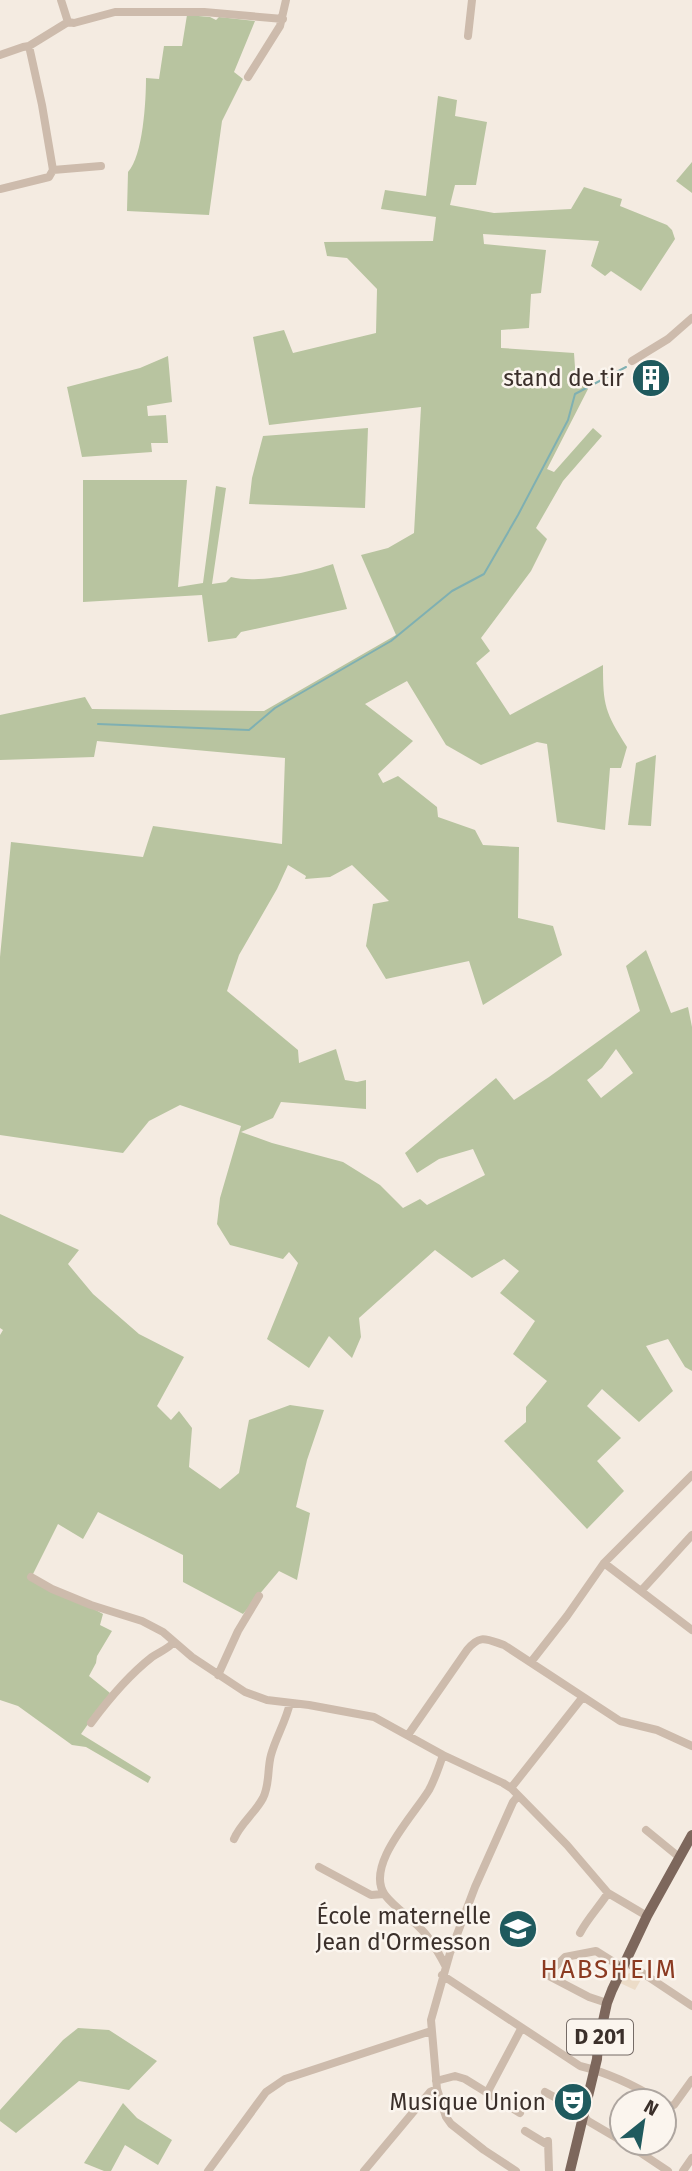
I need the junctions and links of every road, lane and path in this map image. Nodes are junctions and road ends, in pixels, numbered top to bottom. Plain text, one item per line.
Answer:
1 (61, 0) edge
2 (286, 0) edge
3 (472, 0) edge
4 (282, 19) junction
5 (68, 22) junction
6 (468, 36) dead end
7 (29, 46) junction
8 (0, 55) edge
9 (248, 77) dead end
10 (101, 166) dead end
11 (53, 170) junction
12 (0, 189) edge
13 (692, 318) edge
14 (632, 361) dead end
15 (692, 1475) edge
16 (692, 1535) edge
17 (604, 1563) junction
18 (31, 1577) dead end
19 (641, 1591) junction
20 (260, 1595) dead end
21 (692, 1630) edge
22 (174, 1642) junction
23 (531, 1662) junction
24 (218, 1675) junction
25 (582, 1698) junction
26 (290, 1703) junction
27 (91, 1723) dead end
28 (408, 1735) junction
29 (692, 1746) edge
30 (443, 1755) junction
31 (511, 1788) junction
32 (518, 1796) junction
33 (646, 1830) dead end
34 (692, 1835) edge
35 (234, 1839) dead end
36 (685, 1853) edge
37 (319, 1867) dead end
38 (608, 1892) junction
39 (384, 1894) junction
40 (647, 1916) junction
41 (579, 1933) dead end
42 (445, 1965) junction
43 (625, 1965) junction
44 (442, 1975) junction
45 (607, 2003) junction
46 (692, 2006) edge
47 (521, 2029) junction
48 (431, 2031) junction
49 (595, 2070) junction
50 (692, 2080) edge
51 (436, 2085) junction
52 (638, 2087) edge
53 (545, 2092) dead end
54 (488, 2093) junction
55 (678, 2099) edge
56 (520, 2113) dead end
57 (584, 2116) junction
58 (525, 2131) dead end
59 (608, 2133) edge
60 (647, 2157) edge
61 (692, 2158) edge
62 (208, 2171) edge
63 (365, 2171) edge
64 (516, 2171) edge
65 (549, 2171) edge
66 (570, 2171) edge
67 (668, 2171) edge
68 (683, 2171) edge

1 - 5 street
2 - 4 street
3 - 6 street
4 - 5 street
4 - 9 street
5 - 7 street
7 - 8 street
7 - 11 street
10 - 11 street
11 - 12 street
13 - 14 street
15 - 17 street
16 - 19 street
17 - 19 street
17 - 23 street
18 - 22 street
19 - 21 street
20 - 24 street
22 - 24 street
22 - 27 street
23 - 25 street
23 - 28 street
24 - 26 street
25 - 29 street
25 - 31 street
26 - 28 street
26 - 35 street
28 - 30 street
30 - 31 street
30 - 39 street
31 - 32 street
32 - 38 street
32 - 42 street
33 - 36 street
34 - 36 main road, D 201
36 - 40 main road, D 201
37 - 39 street
38 - 40 street
38 - 41 street
39 - 42 street
40 - 43 main road, D 201
42 - 44 street
43 - 45 main road, D 201
43 - 45 street
43 - 46 street
44 - 47 street
44 - 48 street
45 - 49 main road, D 201
47 - 49 street
47 - 54 street
48 - 51 street
48 - 62 street
49 - 52 street
49 - 57 main road, D 201
50 - 55 street
51 - 54 street
51 - 63 street
51 - 64 street
53 - 57 street
54 - 56 street
57 - 59 street
57 - 66 main road, D 201
58 - 65 street
60 - 67 street
61 - 68 street

